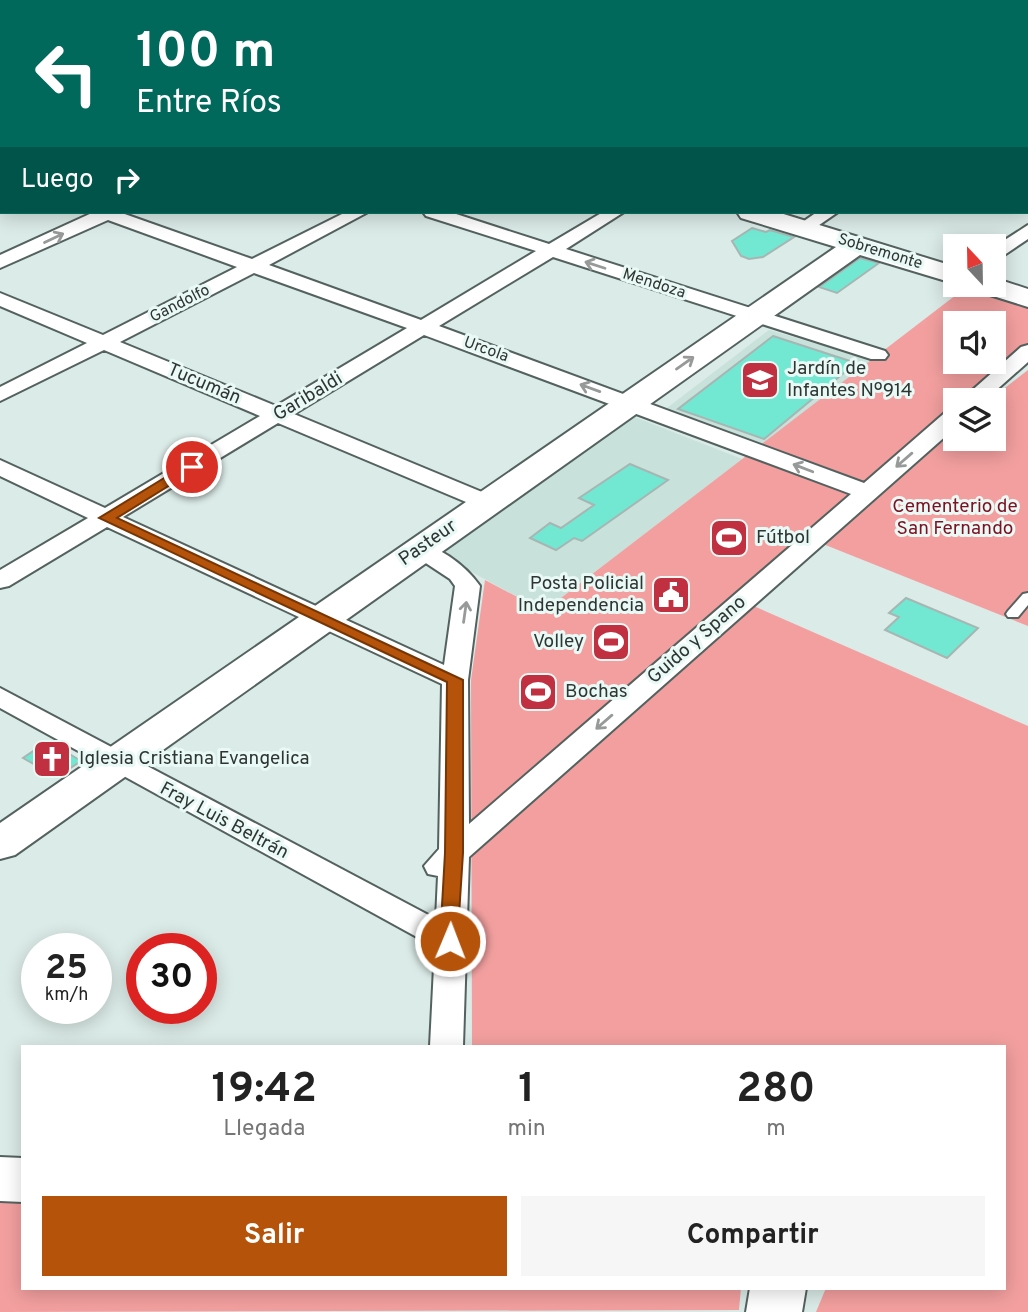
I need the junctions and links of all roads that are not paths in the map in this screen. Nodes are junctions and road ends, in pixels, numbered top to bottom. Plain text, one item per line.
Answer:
1 (103, 214) edge
2 (112, 214) edge
3 (355, 214) edge
4 (438, 214) edge
5 (612, 214) edge
6 (756, 214) edge
7 (826, 214) edge
8 (803, 229) junction
9 (1028, 230) edge
10 (857, 245) junction
11 (1006, 247) edge
12 (550, 251) junction
13 (0, 262) edge
14 (253, 266) junction
15 (943, 272) edge
16 (1006, 291) edge
17 (1028, 298) edge
18 (0, 299) edge
19 (754, 316) junction
20 (423, 327) junction
21 (104, 342) junction
22 (1028, 351) edge
23 (878, 355) dead end
24 (986, 388) edge
25 (0, 396) edge
26 (629, 402) junction
27 (278, 415) junction
28 (943, 426) edge
29 (0, 467) edge
30 (867, 492) junction
31 (486, 502) junction
32 (107, 518) junction
33 (418, 550) junction
34 (0, 581) edge
35 (1028, 597) edge
36 (1013, 614) dead end
37 (320, 620) junction
38 (448, 676) junction
39 (0, 697) edge
40 (117, 762) junction
41 (0, 844) edge
42 (446, 860) junction
43 (442, 938) junction
44 (432, 1045) edge
45 (447, 1045) edge
46 (0, 1179) edge
47 (21, 1181) edge
48 (778, 1290) edge
49 (774, 1312) edge

13 -> 1 street
2 - 14 street, Urcola
3 - 14 street, Gandolfo
4 - 12 street, Mendoza
5 - 12 street, Garibaldi
6 - 8 street, Sobremonte
7 - 8 street
8 - 10 street, Sobremonte
9 - 11 street
10 - 15 street, Sobremonte
10 - 19 street, Pasteur
19 -> 12 street, Mendoza
12 - 20 street, Garibaldi
14 - 20 street, Urcola
14 - 21 street, Gandolfo
16 - 17 street
18 - 21 street, Tucumán
19 - 23 street, Mendoza
26 -> 19 street, Pasteur
26 -> 20 street, Urcola
20 - 27 street, Garibaldi
21 - 25 street, Gandolfo
21 - 27 street, Tucumán
22 - 24 street
30 -> 26 street, Urcola
26 - 31 street, Pasteur
27 - 31 street, Tucumán
27 - 32 street, Garibaldi
28 -> 30 street, Guido y Spano
29 - 32 street
30 -> 42 street, Guido y Spano
31 - 33 street, Pasteur
32 - 34 street, Garibaldi
32 - 37 street
33 - 37 street, Pasteur
38 -> 33 street
35 - 36 lane
37 - 38 street
37 - 40 street, Pasteur
38 - 42 street
39 - 40 street, Fray Luis Beltrán
40 - 41 street, Pasteur
40 - 43 street, Fray Luis Beltrán
42 - 43 street
43 - 44 street
43 - 45 street
46 - 47 street
48 - 49 street

